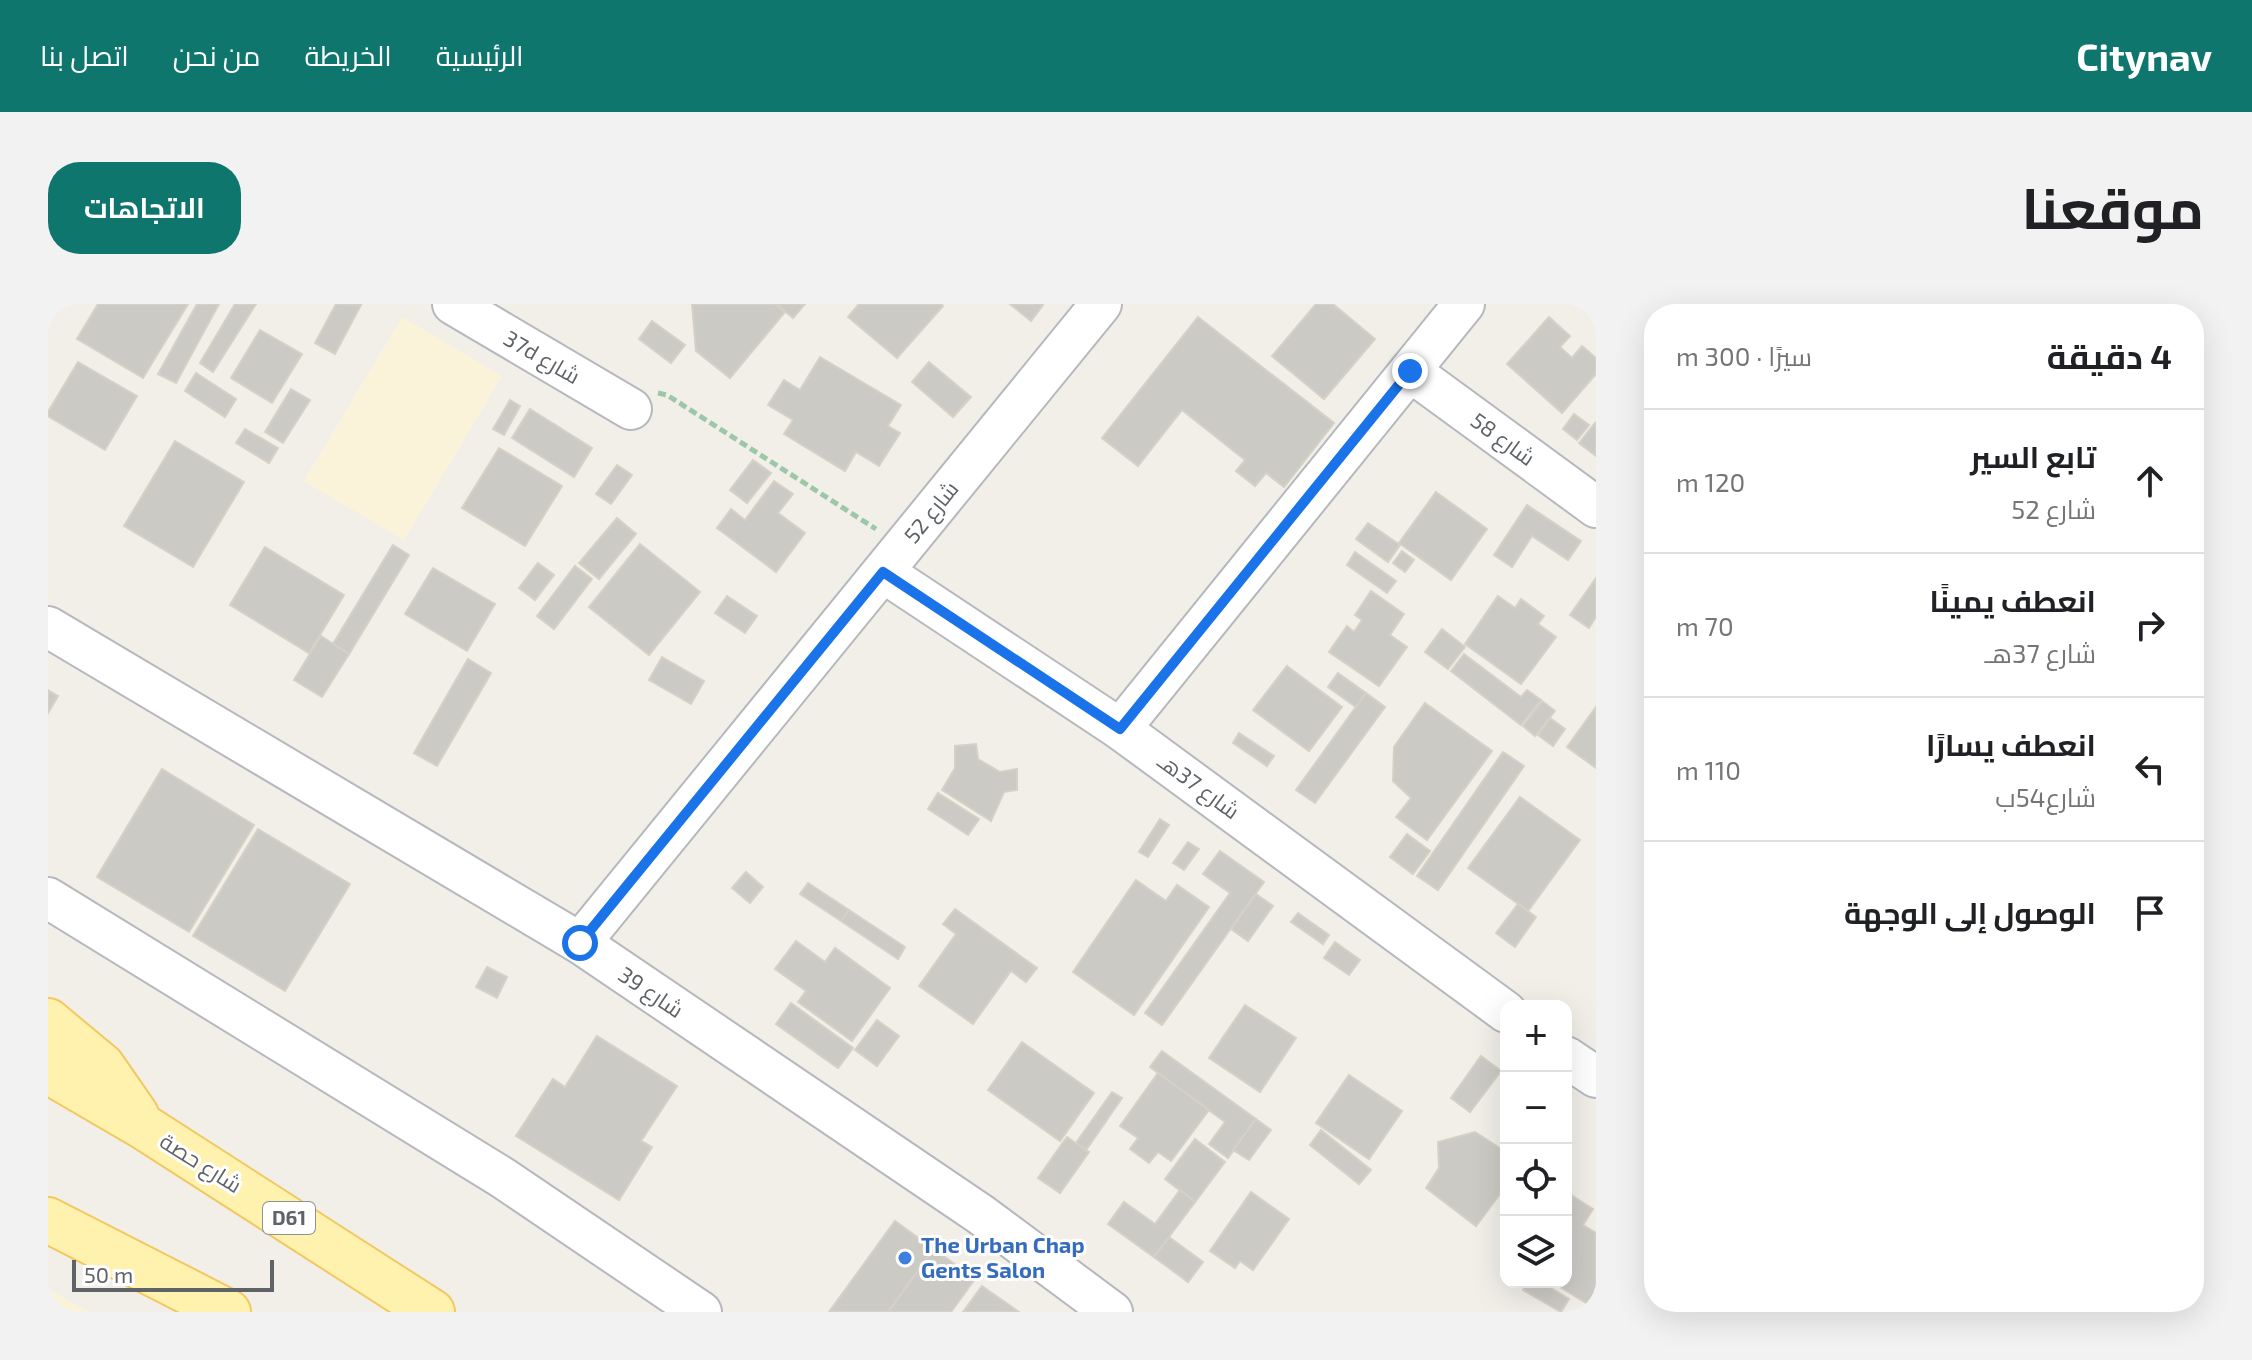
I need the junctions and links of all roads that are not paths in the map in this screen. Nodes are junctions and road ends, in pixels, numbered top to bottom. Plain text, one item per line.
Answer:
1 (1101, 304) edge
2 (1464, 304) edge
3 (470, 308) edge
4 (1410, 371) junction
5 (627, 407) road end
6 (1596, 507) edge
7 (893, 559) junction
8 (48, 627) edge
9 (1120, 729) junction
10 (48, 898) edge
11 (580, 943) junction
12 (1500, 1008) edge
13 (48, 1021) edge
14 (1572, 1061) edge
15 (48, 1071) edge
16 (1596, 1077) edge
17 (144, 1127) junction
18 (48, 1203) edge
19 (48, 1220) edge
20 (133, 1262) junction
21 (228, 1312) edge
22 (432, 1312) edge
23 (701, 1312) edge
24 (1112, 1312) edge

1 - 7 street, شارع 52
2 - 4 street
3 - 5 street, 37d شارع
4 - 6 street, شارع 58
4 - 9 street
7 - 9 street, شارع 37هـ
7 - 11 street, شارع 52
8 - 11 street, شارع 39
9 - 12 street, شارع 37هـ
10 - 23 street
11 - 24 street, شارع 39
13 - 17 main road
14 - 16 street
15 - 17 main road, شارع حصة / D61
17 - 22 main road, شارع حصة / D61
18 - 20 main road
19 - 20 main road
20 - 21 main road

